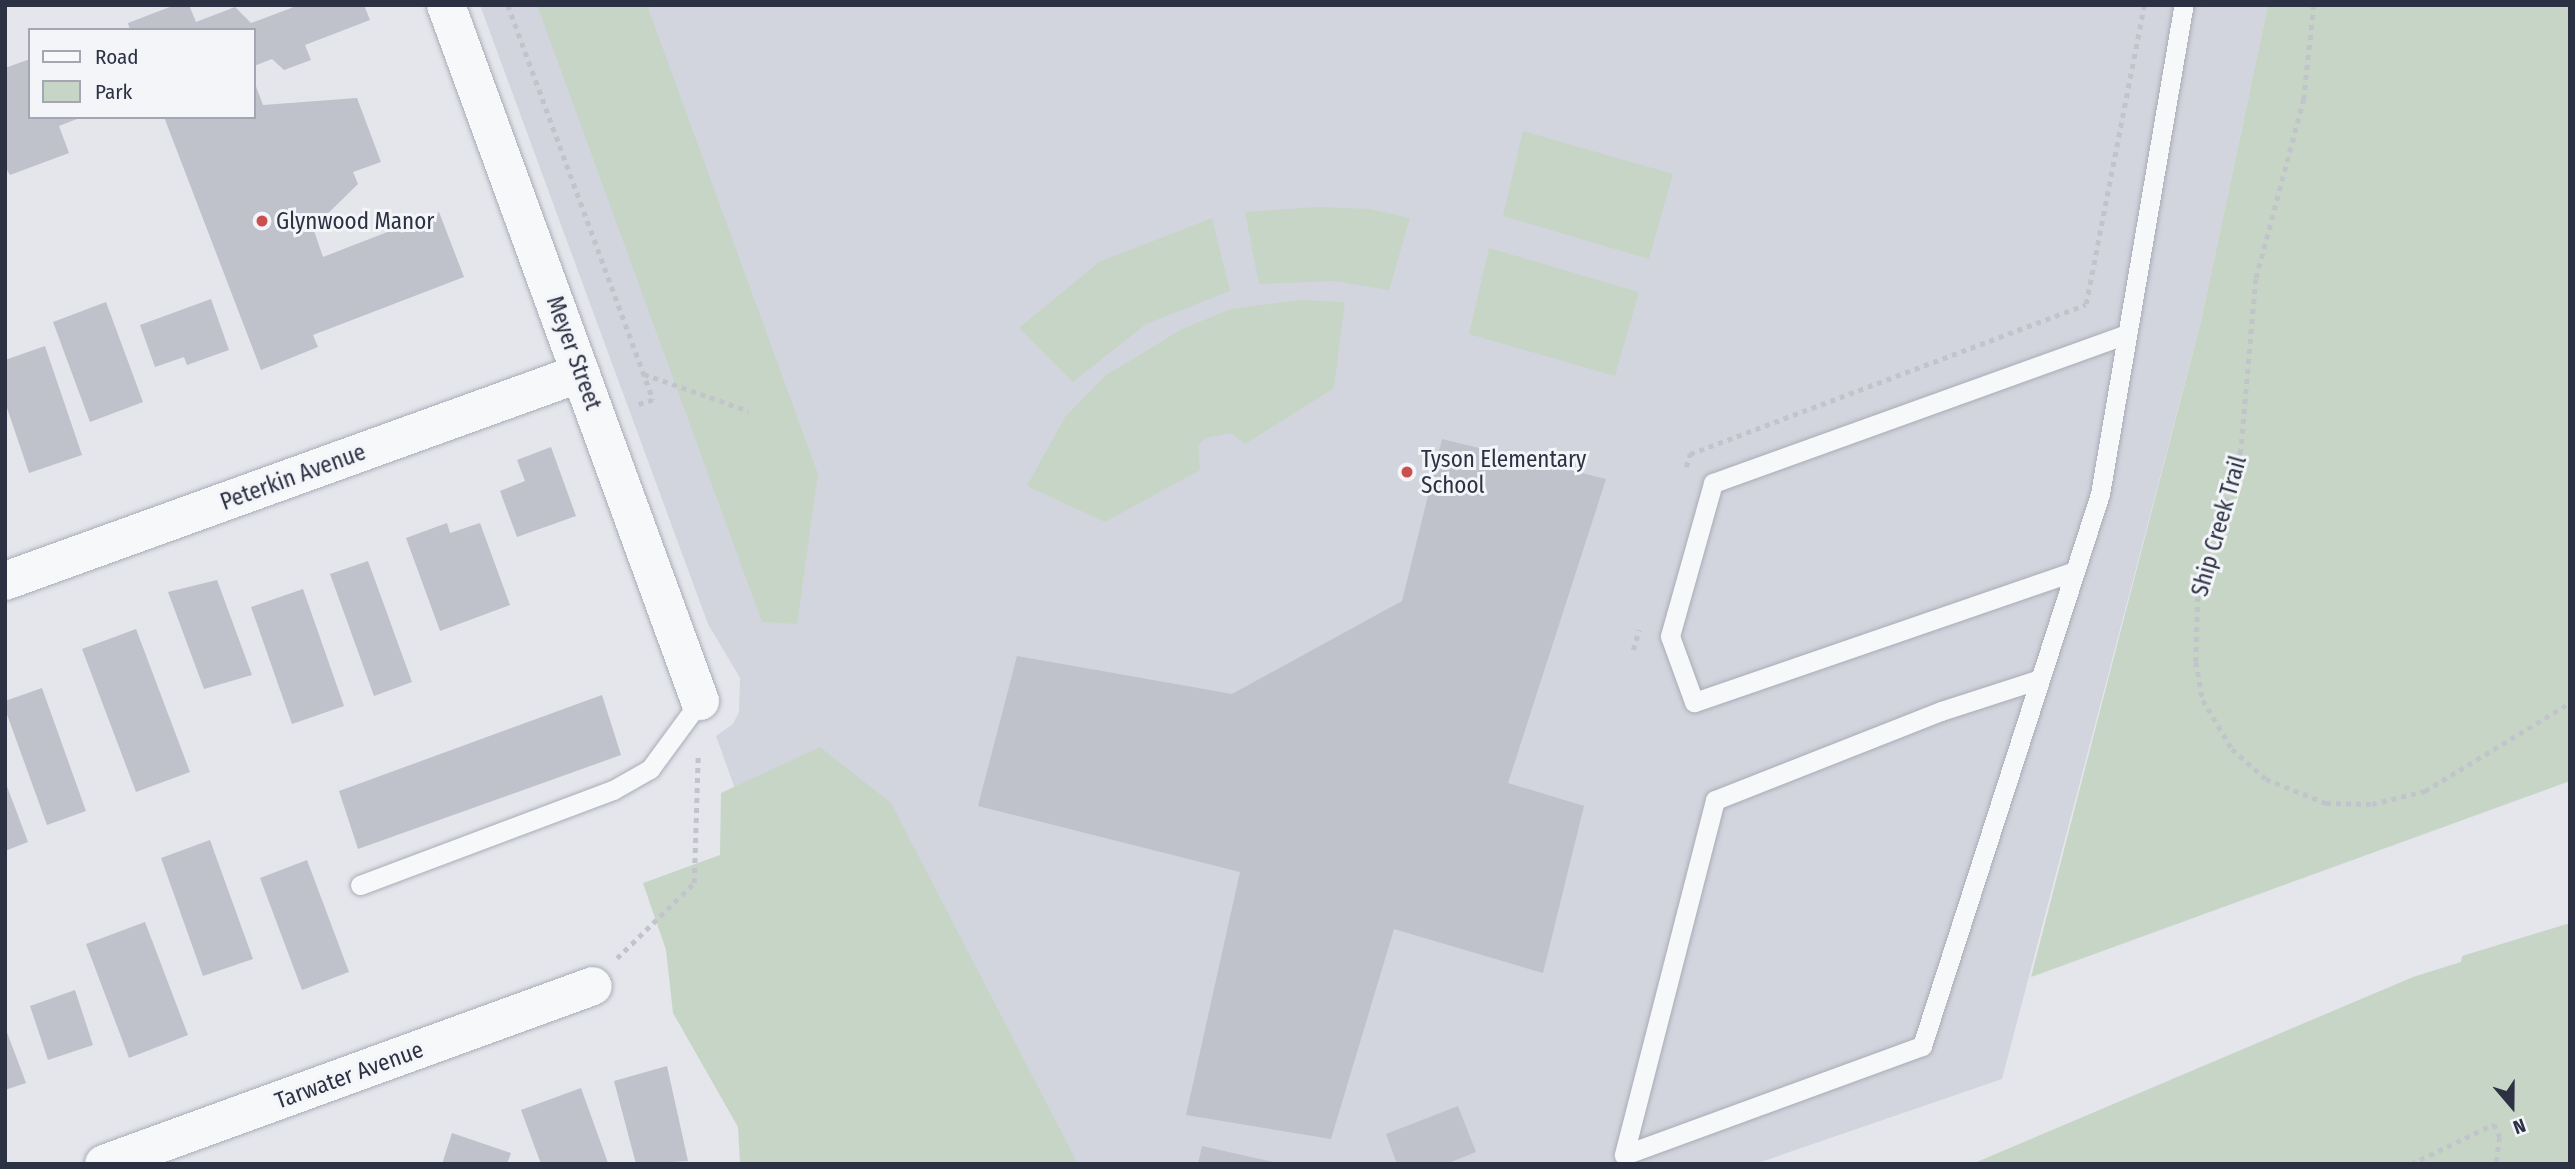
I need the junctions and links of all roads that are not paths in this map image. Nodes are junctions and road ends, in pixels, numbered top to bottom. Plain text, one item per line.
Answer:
1 (446, 5) edge
2 (2184, 5) edge
3 (2125, 335) junction
4 (581, 373) junction
5 (2075, 571) junction
6 (5, 581) edge
7 (2040, 679) junction
8 (700, 701) joint
9 (360, 884) dead end
10 (593, 986) road end
11 (104, 1164) edge

1 - 4 street, Meyer Street
2 - 3 lane
3 - 5 lane
3 - 5 lane
4 - 6 street, Peterkin Avenue
4 - 8 street, Meyer Street
5 - 7 lane
7 - 7 lane
8 - 9 lane
10 - 11 street, Tarwater Avenue

